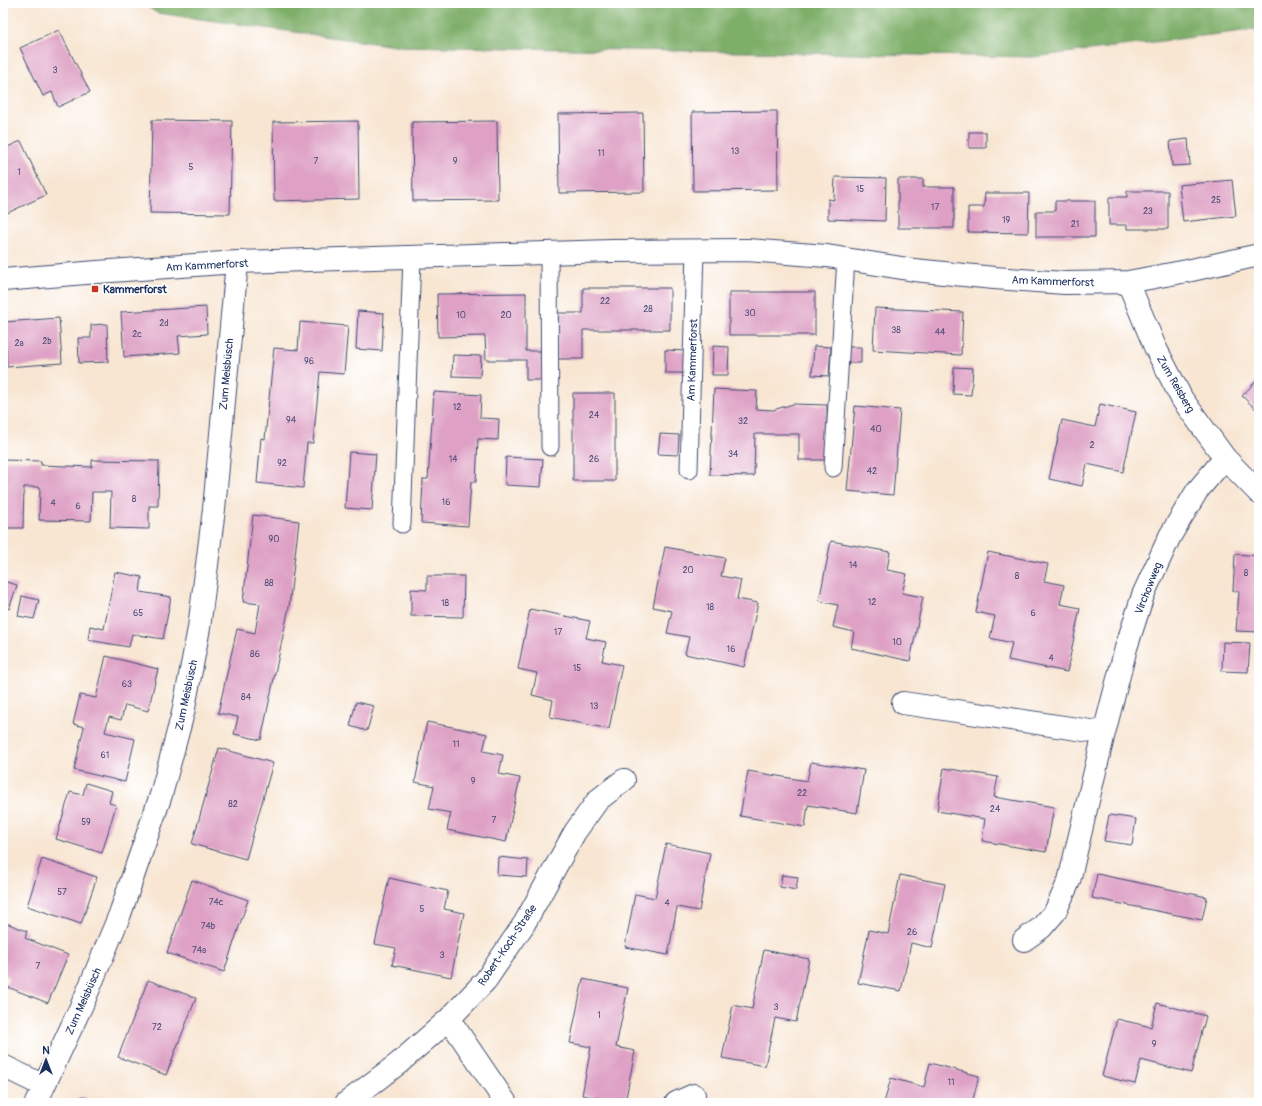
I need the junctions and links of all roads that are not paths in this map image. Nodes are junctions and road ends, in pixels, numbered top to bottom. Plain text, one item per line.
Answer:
1 (695, 250) junction
2 (549, 253) junction
3 (1259, 255) edge
4 (412, 257) junction
5 (846, 259) junction
6 (236, 262) junction
7 (3, 280) edge
8 (1128, 282) junction
9 (550, 447) dead end
10 (1225, 458) junction
11 (833, 468) dead end
12 (689, 470) dead end
13 (1259, 493) edge
14 (402, 524) dead end
15 (903, 703) dead end
16 (1104, 733) junction
17 (624, 780) dead end
18 (1024, 940) dead end
19 (449, 1019) junction
20 (3, 1066) edge
21 (40, 1095) edge
22 (346, 1103) edge
23 (506, 1103) edge

1 - 2 street, Am Kammerforst
1 - 5 street, Am Kammerforst
1 - 12 lane, Am Kammerforst
2 - 4 street, Am Kammerforst
2 - 9 lane
3 - 8 street, Am Kammerforst
4 - 6 street, Am Kammerforst
4 - 14 lane
5 - 8 street, Am Kammerforst
5 - 11 lane
6 - 7 street, Am Kammerforst
6 - 21 street, Zum Meisbüsch
8 - 10 street, Zum Reisberg
10 - 13 street, Zum Reisberg
10 - 16 street, Virchowweg
15 - 16 street
16 - 18 street, Virchowweg
17 - 19 street, Robert-Koch-Straße
19 - 22 street, Robert-Koch-Straße
19 - 23 street
20 - 21 street

